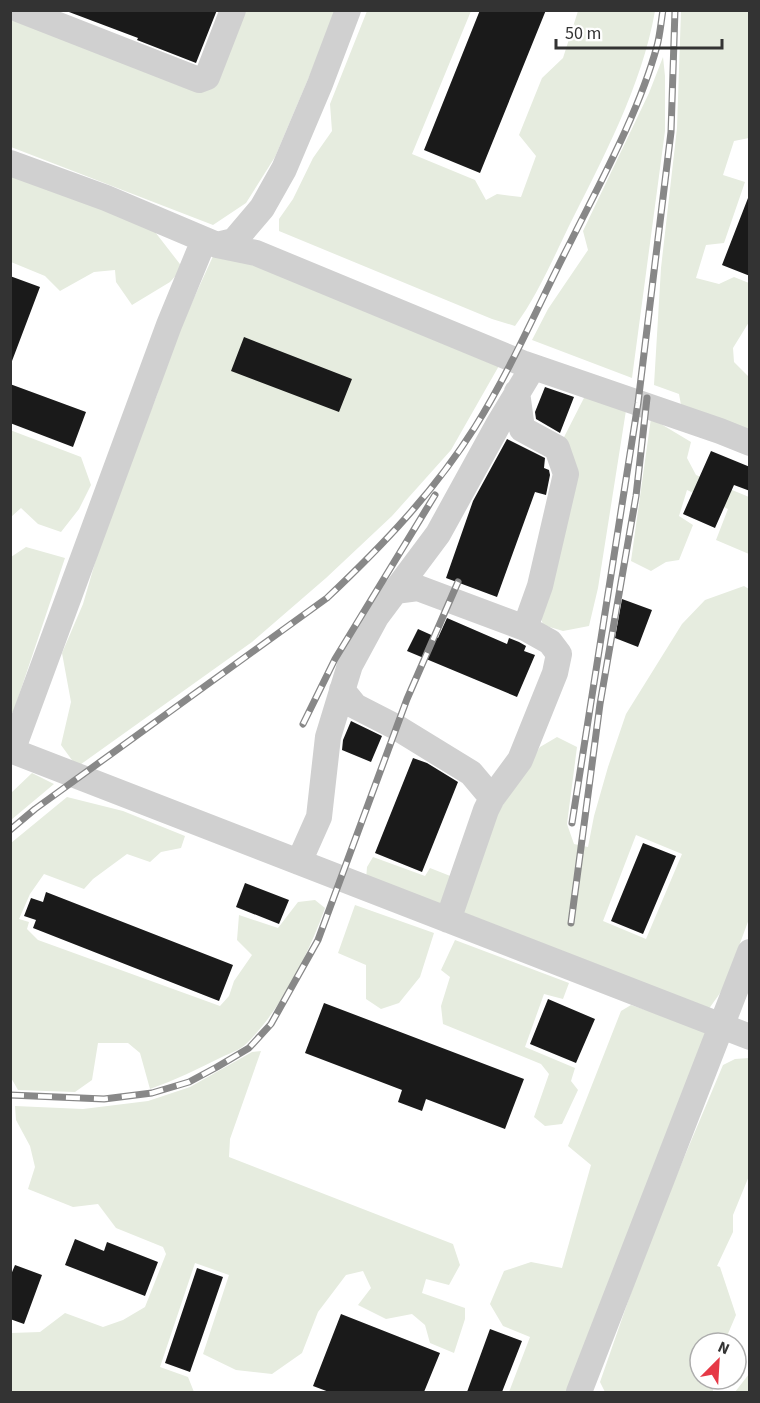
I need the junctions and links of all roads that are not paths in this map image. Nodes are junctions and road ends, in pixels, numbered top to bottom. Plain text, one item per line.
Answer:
1 (20, 10) edge
2 (233, 10) edge
3 (348, 10) edge
4 (10, 163) edge
5 (211, 242) junction
6 (533, 367) junction
7 (517, 392) junction
8 (750, 443) edge
9 (395, 591) junction
10 (525, 628) junction
11 (342, 690) junction
12 (11, 750) edge
13 (492, 798) junction
14 (299, 862) junction
15 (448, 920) junction
16 (750, 952) edge
17 (721, 1025) junction
18 (750, 1036) edge
19 (579, 1392) edge

1 - 2 lane
3 - 5 lane
4 - 5 lane
5 - 6 lane
5 - 12 lane
6 - 7 lane
6 - 8 lane
7 - 9 lane
7 - 10 lane
9 - 10 lane
9 - 11 lane
10 - 13 lane
11 - 13 lane
11 - 14 lane
12 - 14 lane
13 - 15 lane
14 - 15 lane
15 - 17 lane
16 - 17 lane
17 - 18 lane
17 - 19 lane

